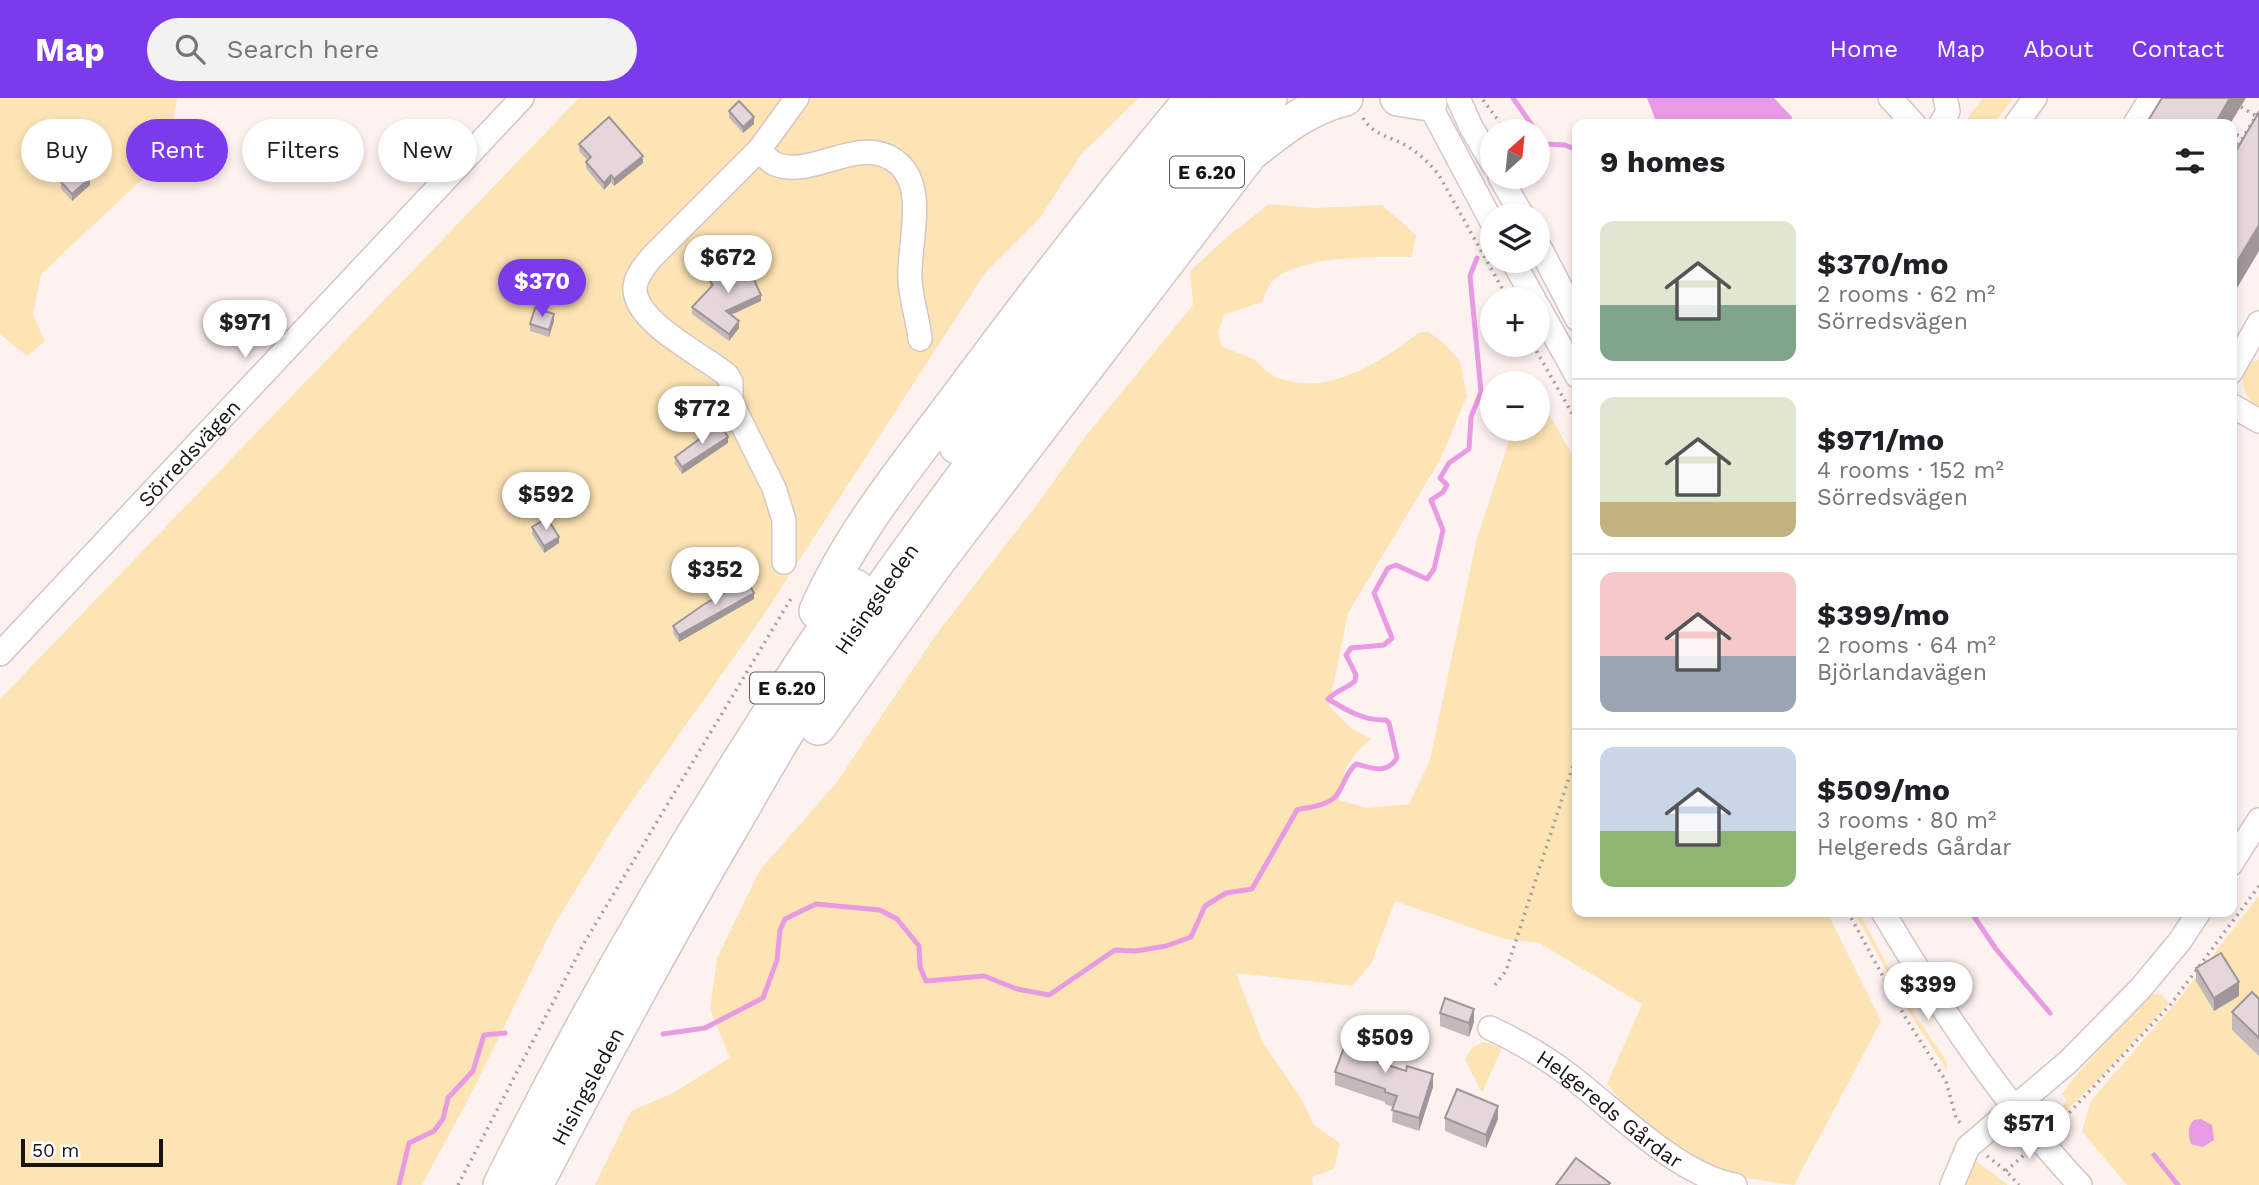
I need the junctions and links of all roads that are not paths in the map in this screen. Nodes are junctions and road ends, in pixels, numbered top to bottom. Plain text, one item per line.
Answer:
1 (522, 98) edge
2 (797, 98) edge
3 (1193, 98) edge
4 (1234, 98) edge
5 (1269, 98) edge
6 (1288, 98) edge
7 (1890, 98) edge
8 (1945, 98) edge
9 (2035, 98) edge
10 (2151, 98) edge
11 (1428, 99) edge
12 (1353, 105) edge
13 (1909, 119) edge
14 (1944, 119) edge
15 (2020, 119) edge
16 (2138, 119) edge
17 (1480, 142) edge
18 (759, 150) junction
19 (1253, 151) junction
20 (1482, 203) edge
21 (1136, 235) junction
22 (1550, 267) edge
23 (1572, 309) edge
24 (2259, 323) edge
25 (1550, 328) edge
26 (920, 339) dead end
27 (2245, 350) edge
28 (1572, 367) edge
29 (2237, 408) edge
30 (2259, 421) edge
31 (784, 562) dead end
32 (0, 654) edge
33 (776, 705) junction
34 (2259, 820) edge
35 (2239, 837) edge
36 (1886, 917) edge
37 (2196, 917) edge
38 (627, 1012) junction
39 (1489, 1028) dead end
40 (2013, 1107) junction
41 (501, 1185) edge
42 (535, 1185) edge
43 (1735, 1185) edge
44 (1952, 1185) edge
45 (2080, 1185) edge

1 - 32 street, Sörredsvägen
2 - 18 street
3 - 33 highway
4 - 21 highway, Hisingsleden / E 6.20
5 - 21 highway, Hisingsleden / E 6.20
6 - 19 highway
7 - 13 street
8 - 14 street
9 - 15 street
10 - 16 street
11 - 17 street
11 - 20 street
12 - 19 highway
18 - 26 street
18 - 31 street
19 - 38 highway
21 - 33 highway, Hisingsleden / E 6.20
21 - 38 highway, Hisingsleden / E 6.20
22 - 23 street
24 - 27 street
25 - 28 street
29 - 30 street
33 - 41 highway, Hisingsleden / E 6.20
34 - 35 street
36 - 40 street
37 - 40 street
38 - 42 highway, Hisingsleden / E 6.20
39 - 43 street, Helgereds Gårdar
40 - 44 street
40 - 45 street

